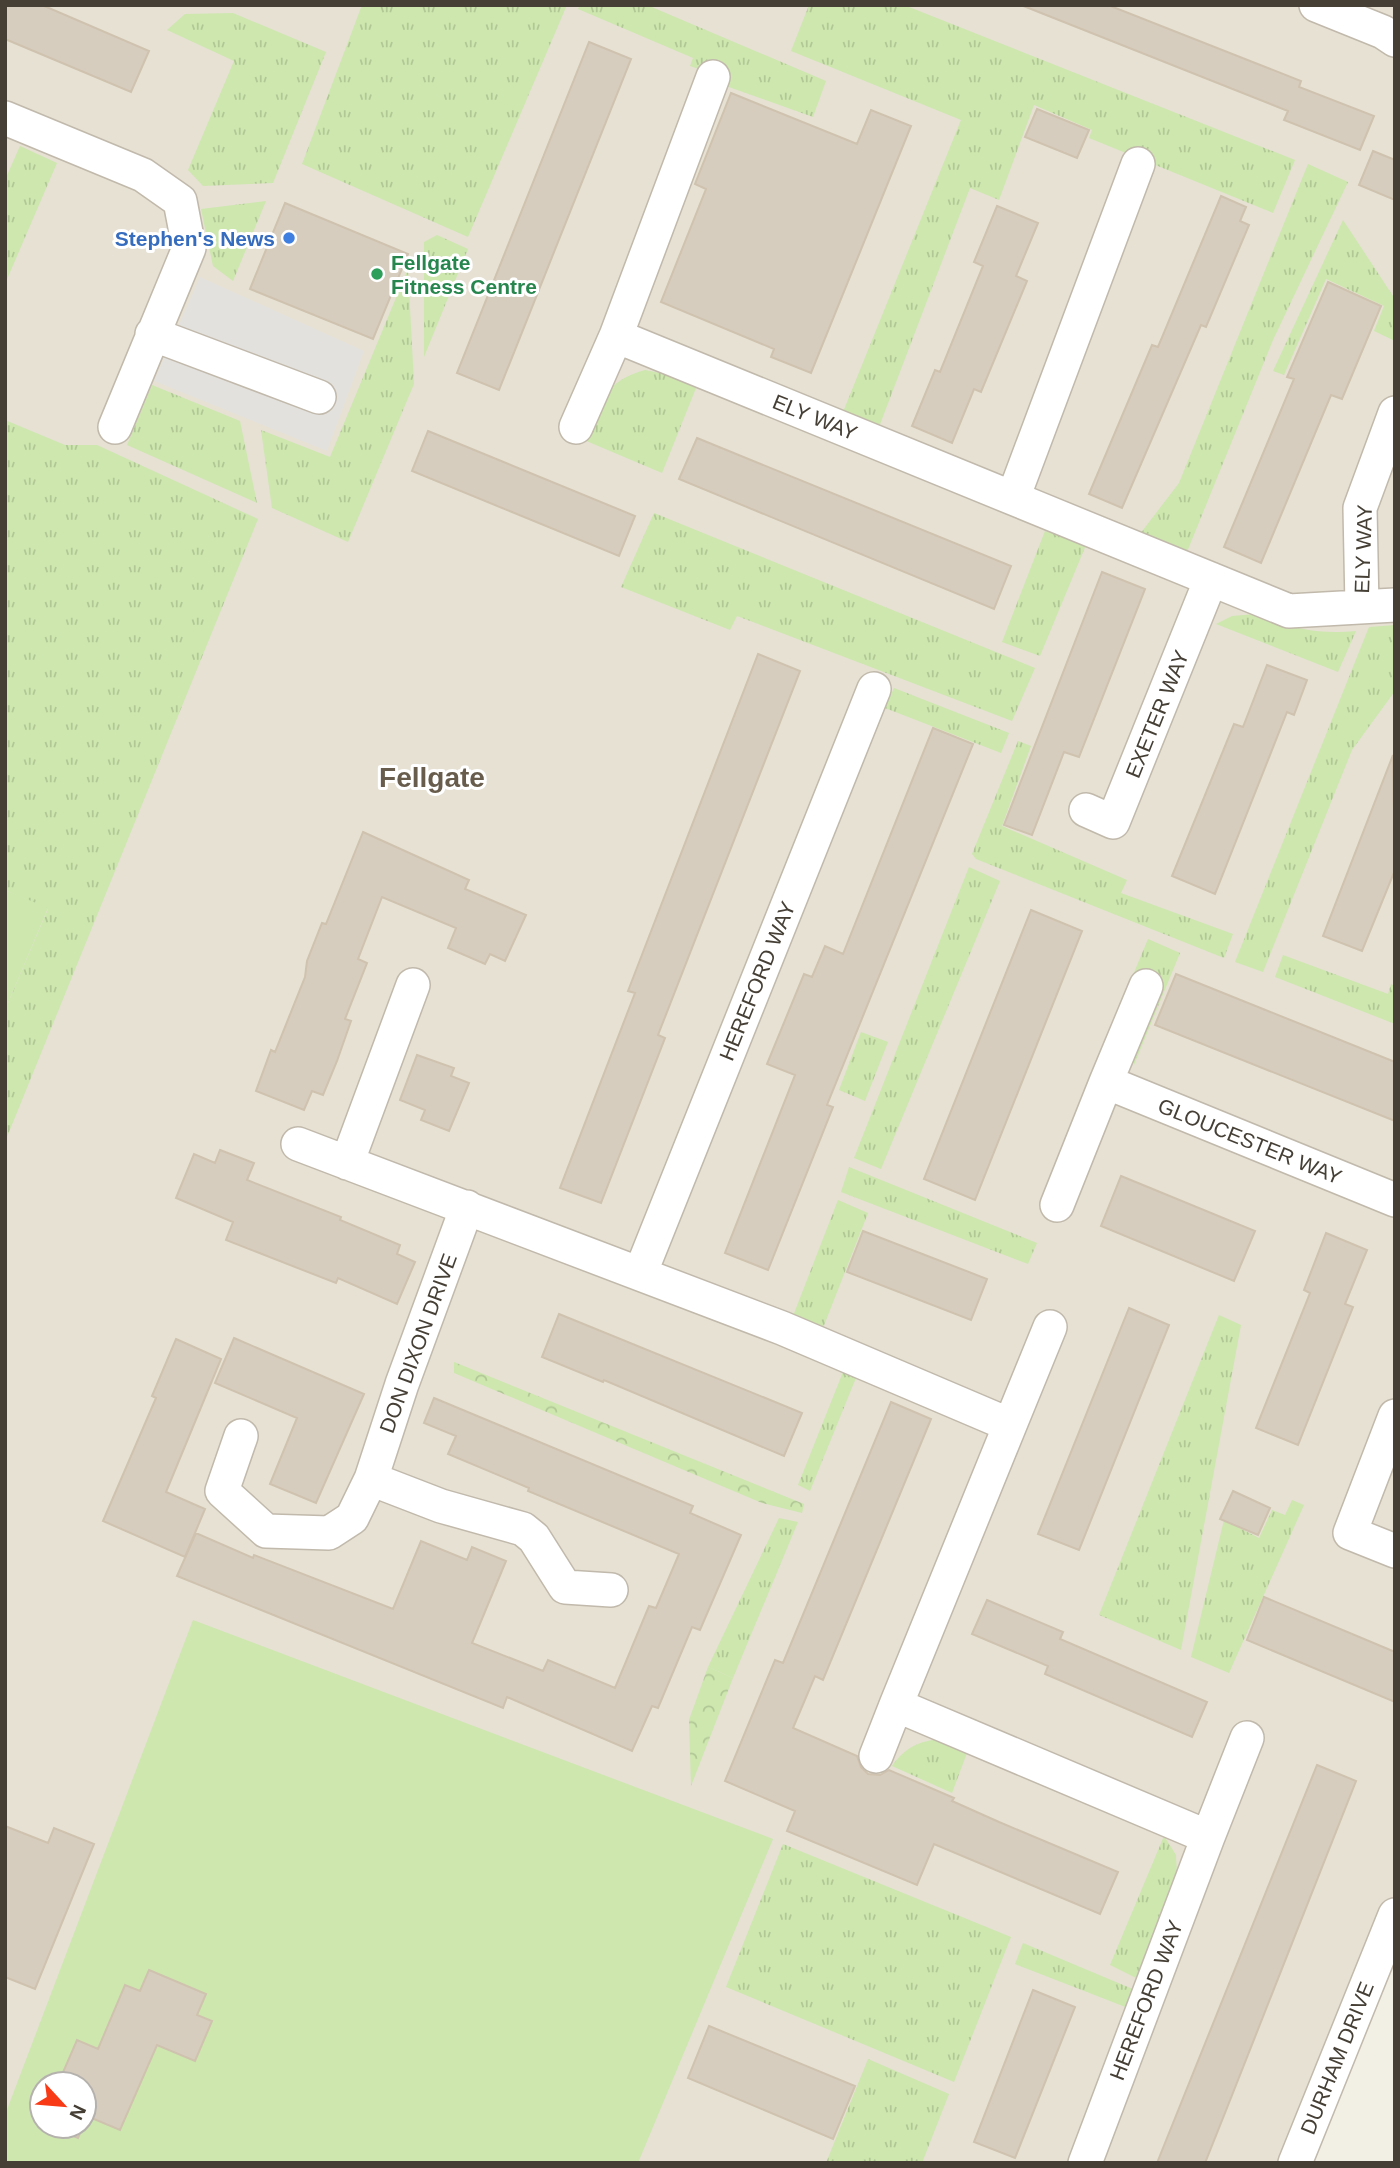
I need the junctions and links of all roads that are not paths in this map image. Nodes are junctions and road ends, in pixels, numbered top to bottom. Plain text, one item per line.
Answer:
1 (1316, 5) edge
2 (1395, 40) edge
3 (713, 77) dead end
4 (5, 118) edge
5 (1138, 164) dead end
6 (152, 334) junction
7 (617, 336) junction
8 (318, 397) dead end
9 (1395, 413) edge
10 (576, 426) dead end
11 (115, 428) dead end
12 (1013, 498) junction
13 (1211, 579) junction
14 (1395, 605) edge
15 (1362, 607) junction
16 (874, 689) dead end
17 (1086, 810) dead end
18 (413, 985) dead end
19 (1146, 986) dead end
20 (1106, 1082) junction
21 (298, 1144) dead end
22 (347, 1163) junction
23 (1395, 1200) edge
24 (1057, 1205) dead end
25 (467, 1207) junction
26 (640, 1273) junction
27 (1050, 1327) dead end
28 (1395, 1416) edge
29 (1010, 1425) junction
30 (242, 1436) dead end
31 (371, 1479) junction
32 (1395, 1551) edge
33 (611, 1590) dead end
34 (896, 1705) junction
35 (1247, 1738) dead end
36 (876, 1756) dead end
37 (1208, 1837) junction
38 (1395, 1915) edge
39 (1085, 2163) edge
40 (1295, 2163) edge

1 - 2 street
3 - 7 street
4 - 6 street
5 - 12 street
6 - 8 street
6 - 11 street
7 - 10 street
7 - 12 street, ELY WAY
9 - 15 street, ELY WAY
12 - 13 street, ELY WAY
13 - 15 street, ELY WAY
13 - 17 street, EXETER WAY
14 - 15 street, ELY WAY
16 - 26 street, HEREFORD WAY
18 - 22 street
19 - 20 street
20 - 23 street, GLOUCESTER WAY
20 - 24 street
21 - 22 street
22 - 25 street
25 - 26 street
25 - 31 street, DON DIXON DRIVE
26 - 29 street
27 - 29 street
28 - 32 street
29 - 34 street
30 - 31 street, DON DIXON DRIVE
31 - 33 street
34 - 36 street
34 - 37 street
35 - 37 street, HEREFORD WAY
37 - 39 street, HEREFORD WAY
38 - 40 street, DURHAM DRIVE

